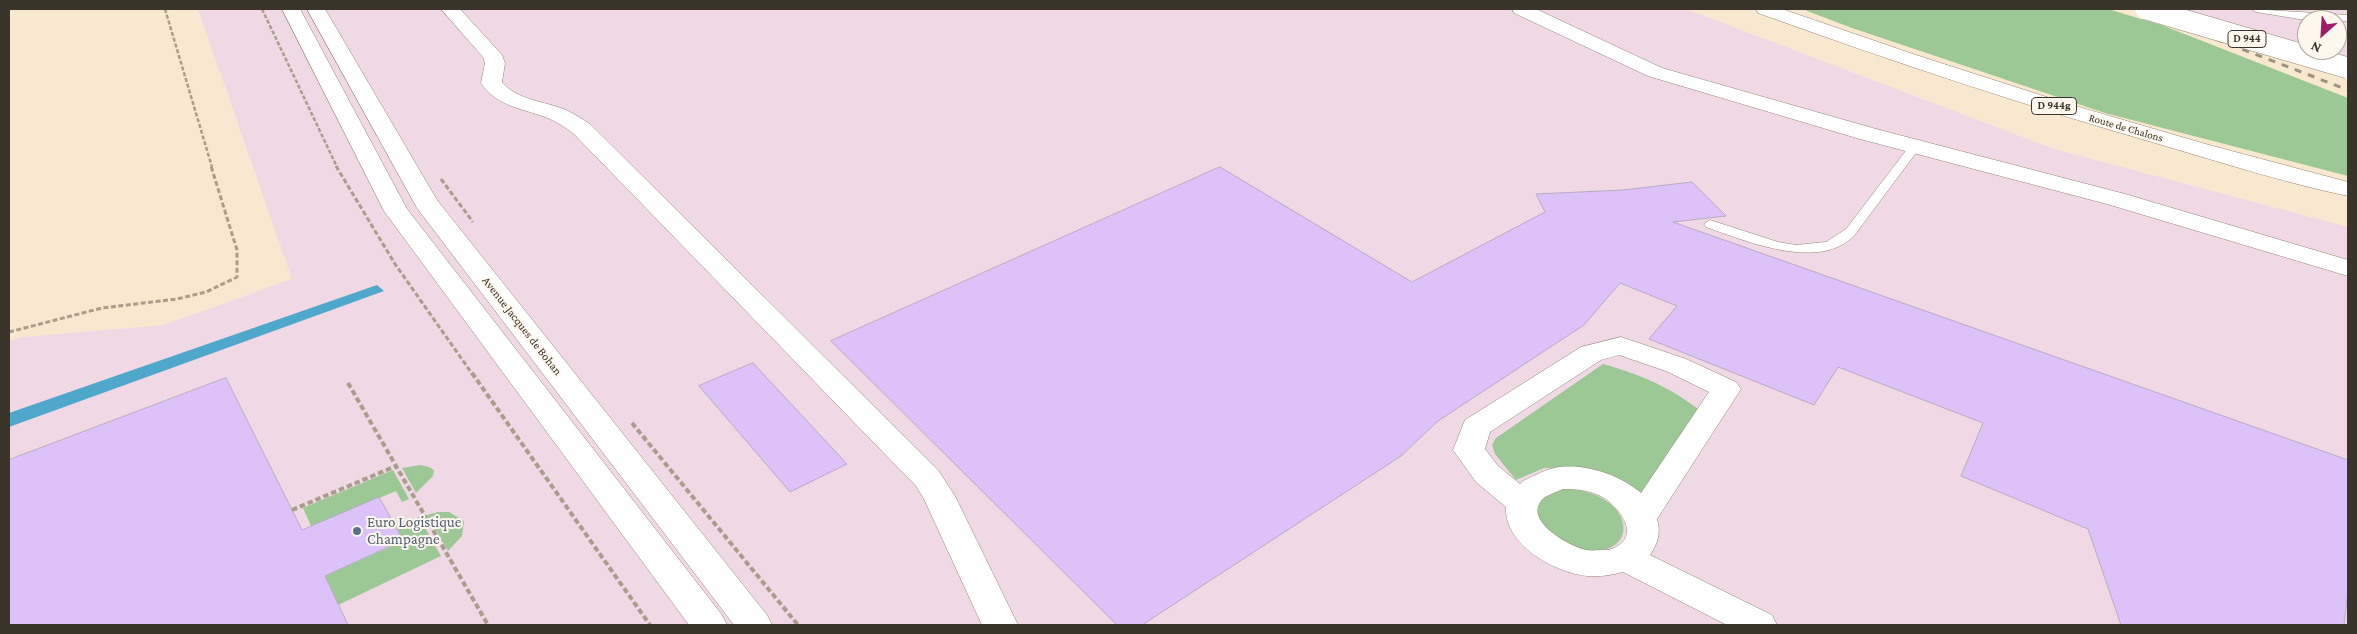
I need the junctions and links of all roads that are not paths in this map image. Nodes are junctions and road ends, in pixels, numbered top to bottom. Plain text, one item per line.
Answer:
1 (291, 9) edge
2 (316, 9) edge
3 (450, 9) edge
4 (1521, 9) edge
5 (1765, 9) edge
6 (2146, 9) edge
7 (2256, 9) edge
8 (2348, 18) edge
9 (2348, 68) edge
10 (1915, 146) junction
11 (2348, 189) edge
12 (1710, 224) dead end
13 (2348, 268) edge
14 (1522, 503) junction
15 (1641, 518) junction
16 (1626, 558) junction
17 (709, 625) edge
18 (754, 625) edge
19 (1000, 625) edge
20 (1759, 625) edge

1 - 17 street
2 - 18 street, Avenue Jacques de Bohan
3 - 19 street
4 - 10 street
5 - 11 street, Route de Chalons / D 944g
6 - 9 street, D 944, bridge
7 - 8 lane
10 - 12 lane
10 - 13 street
14 - 15 street
14 - 15 street
14 - 16 street
15 - 16 street
16 - 20 street

